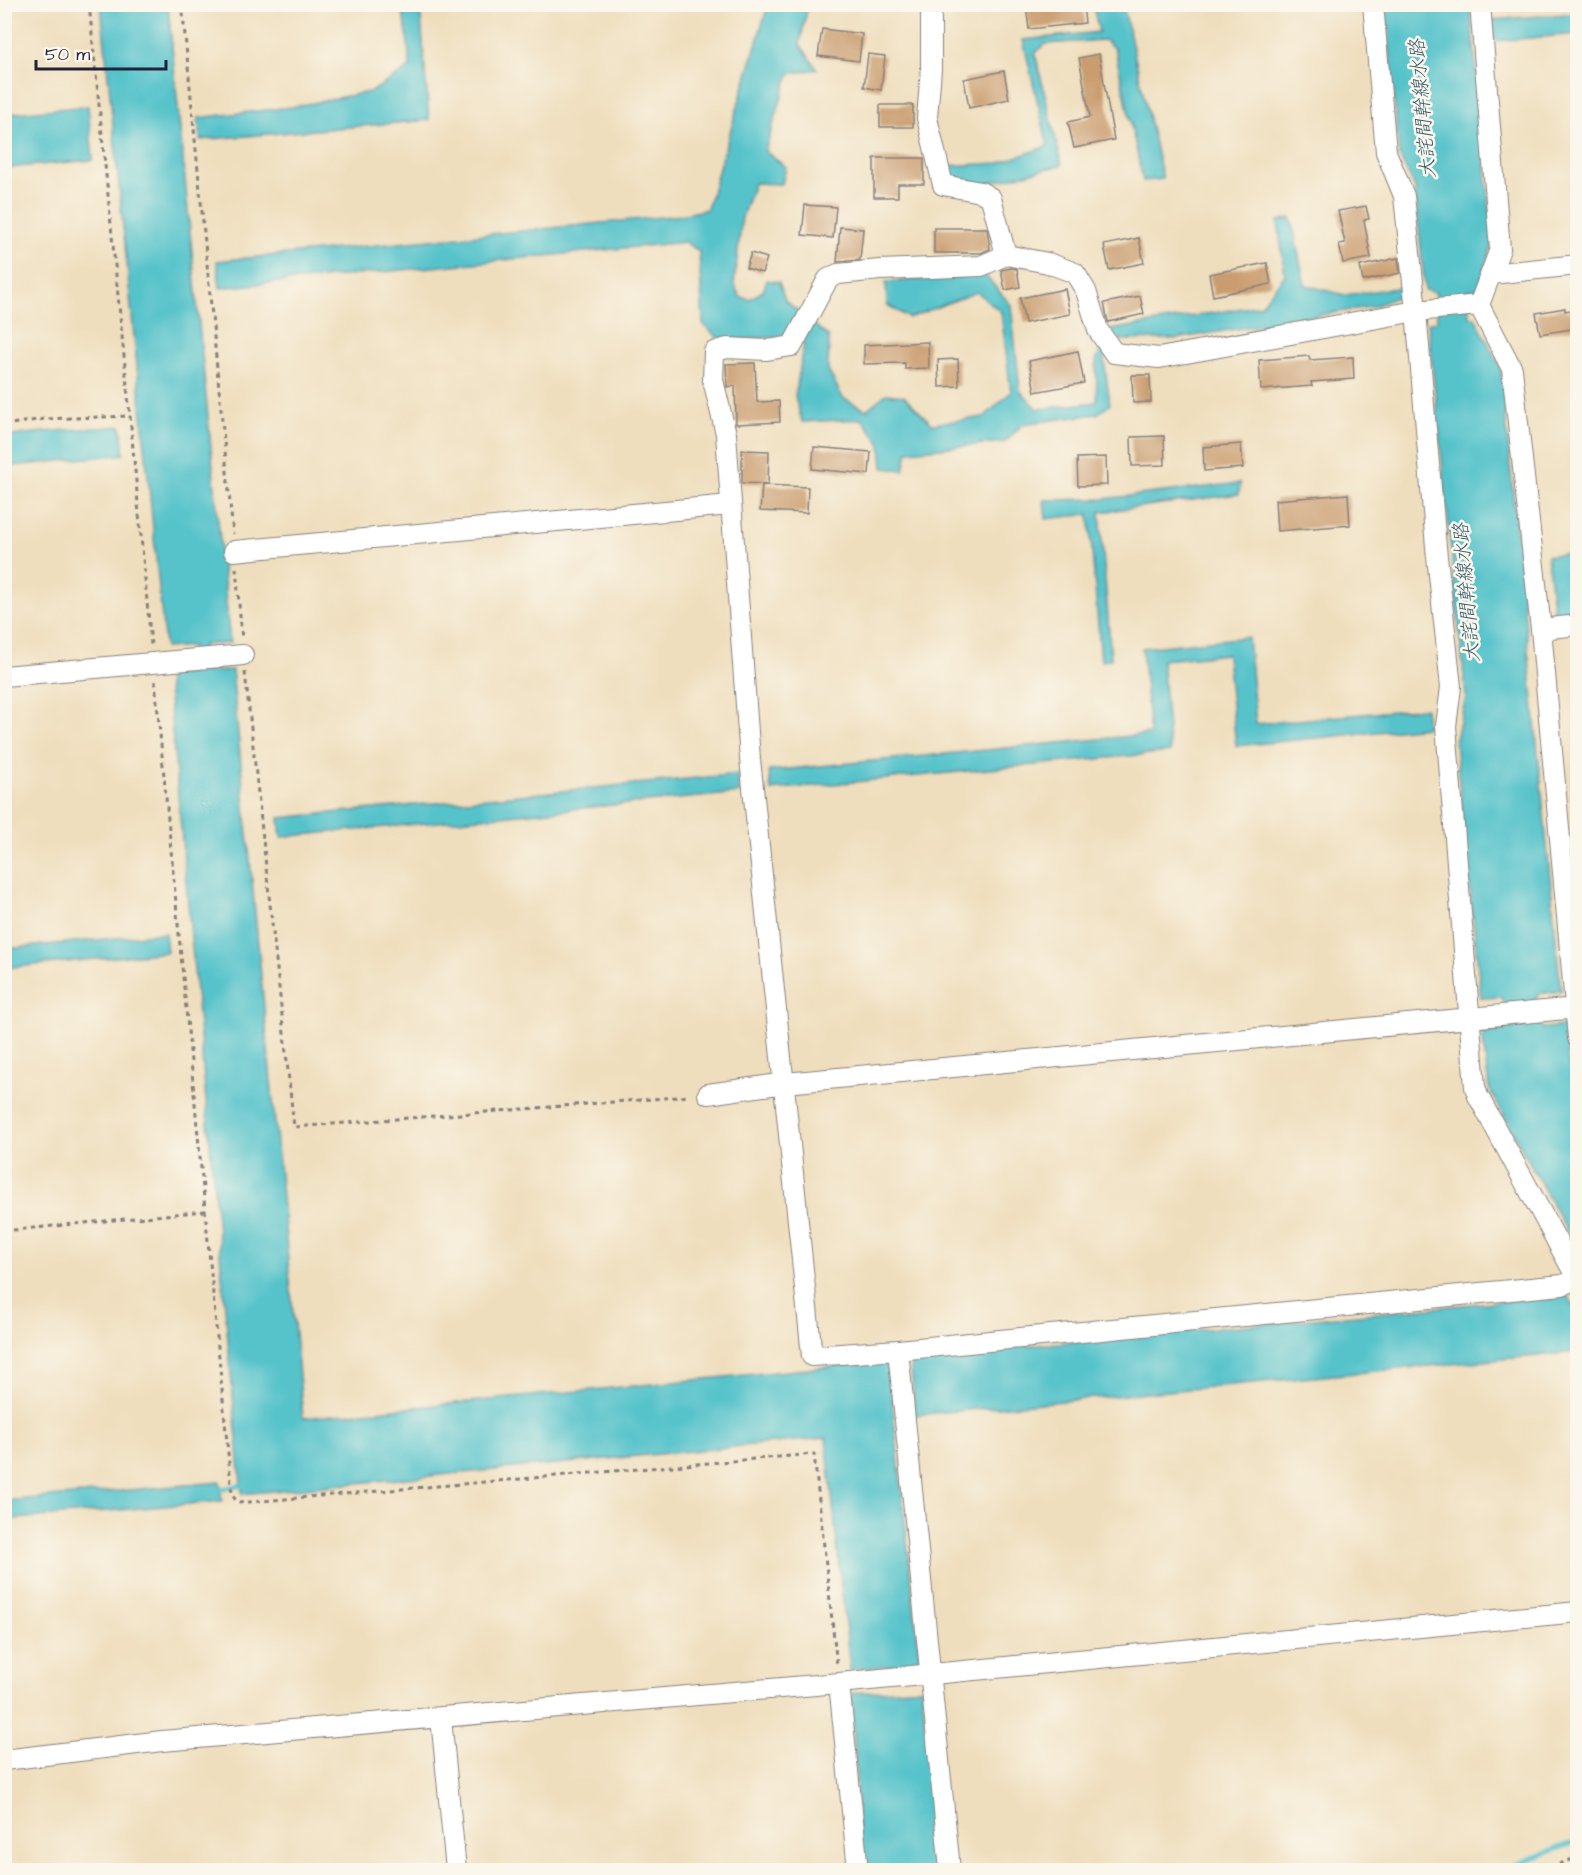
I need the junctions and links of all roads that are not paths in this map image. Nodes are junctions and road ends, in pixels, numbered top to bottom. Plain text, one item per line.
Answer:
1 (931, 4) edge
2 (1373, 4) edge
3 (1480, 4) edge
4 (1006, 255) junction
5 (1578, 265) edge
6 (1491, 274) junction
7 (1479, 306) junction
8 (1424, 310) junction
9 (730, 506) junction
10 (234, 551) road end
11 (1578, 625) edge
12 (1541, 629) junction
13 (243, 655) road end
14 (4, 676) edge
15 (1576, 1008) junction
16 (1468, 1018) junction
17 (1578, 1038) edge
18 (784, 1083) junction
19 (708, 1094) road end
20 (1577, 1280) edge
21 (898, 1350) junction
22 (1578, 1612) edge
23 (931, 1674) junction
24 (839, 1683) junction
25 (441, 1718) junction
26 (4, 1760) edge
27 (456, 1870) edge
28 (858, 1870) edge
29 (950, 1870) edge

1 - 4 street
2 - 8 street
3 - 6 street
4 - 8 street
4 - 9 street
5 - 6 street
6 - 7 street
7 - 8 street
7 - 12 street
8 - 16 street
9 - 10 street
9 - 18 street
11 - 12 street
12 - 15 street
13 - 14 street
15 - 16 street
15 - 17 street
16 - 18 street
16 - 20 street
18 - 19 street
18 - 21 street
20 - 21 street
21 - 23 street
22 - 23 street
23 - 24 street
23 - 29 street
24 - 25 street
24 - 28 street
25 - 26 street
25 - 27 street

